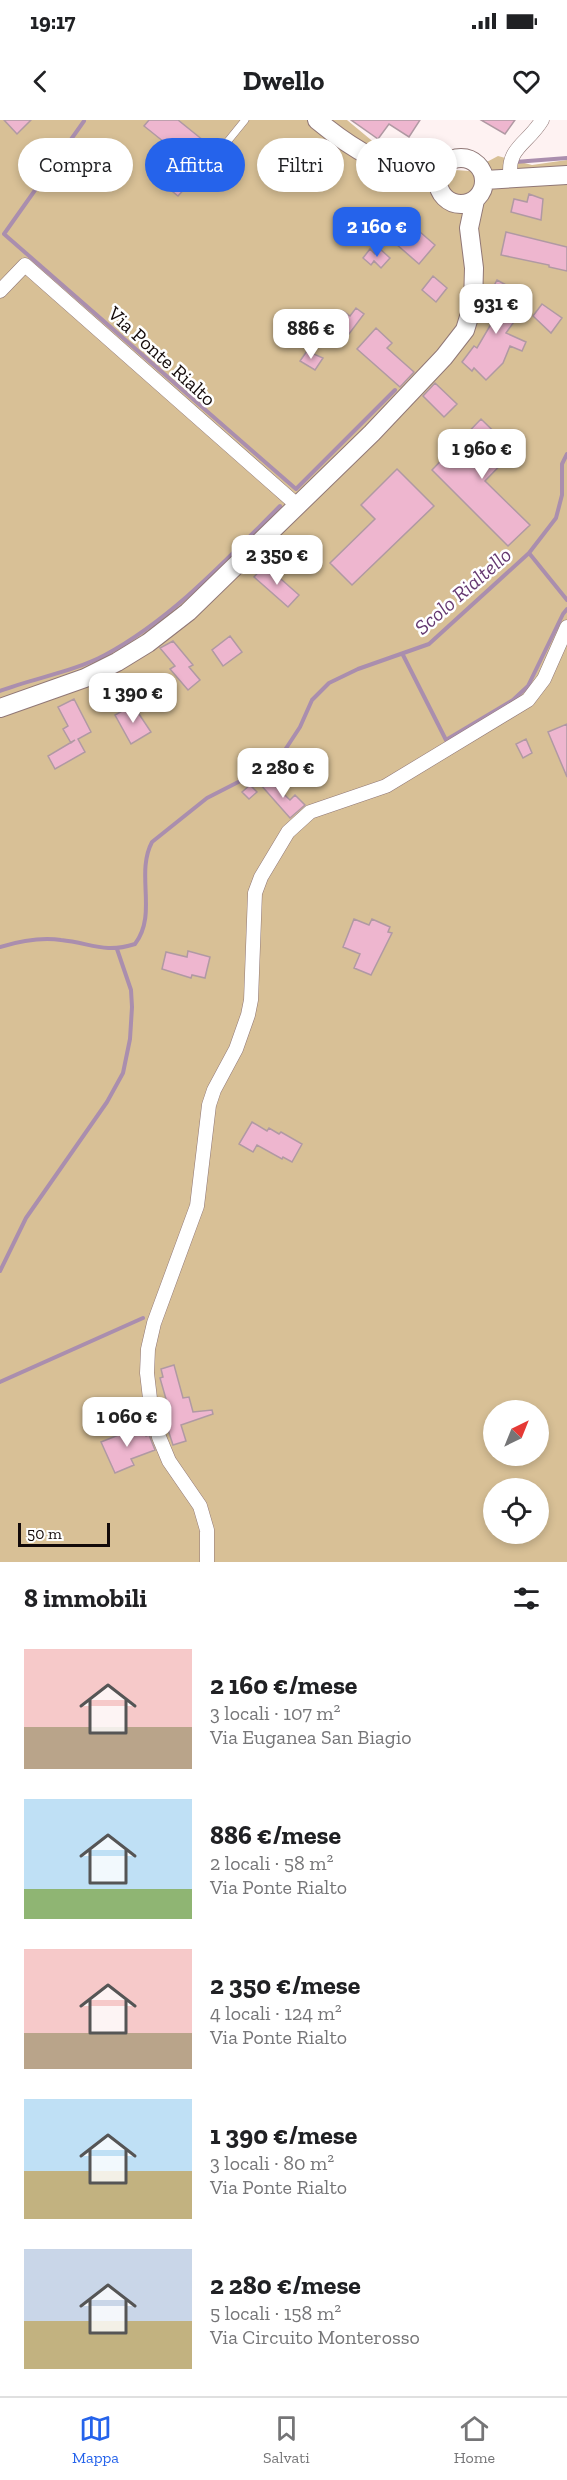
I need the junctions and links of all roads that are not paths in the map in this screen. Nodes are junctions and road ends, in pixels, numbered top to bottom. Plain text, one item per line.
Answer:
1 (245, 120) edge
2 (317, 120) edge
3 (542, 120) edge
4 (230, 138) edge
5 (356, 148) edge
6 (457, 159) edge
7 (510, 173) junction
8 (567, 175) edge
9 (485, 180) junction
10 (441, 192) edge
11 (475, 200) junction
12 (456, 203) junction
13 (469, 228) junction
14 (0, 291) edge
15 (297, 505) junction
16 (567, 627) edge
17 (0, 708) edge
18 (207, 1562) edge

1 - 4 lane
2 - 5 main road
3 - 7 street
6 - 9 main road
7 - 8 main road
7 - 9 main road
9 - 11 main road
10 - 12 main road
11 - 12 main road
11 - 13 main road
12 - 13 main road
13 - 15 main road
14 - 15 street, Via Ponte Rialto
15 - 17 main road
16 - 18 street

